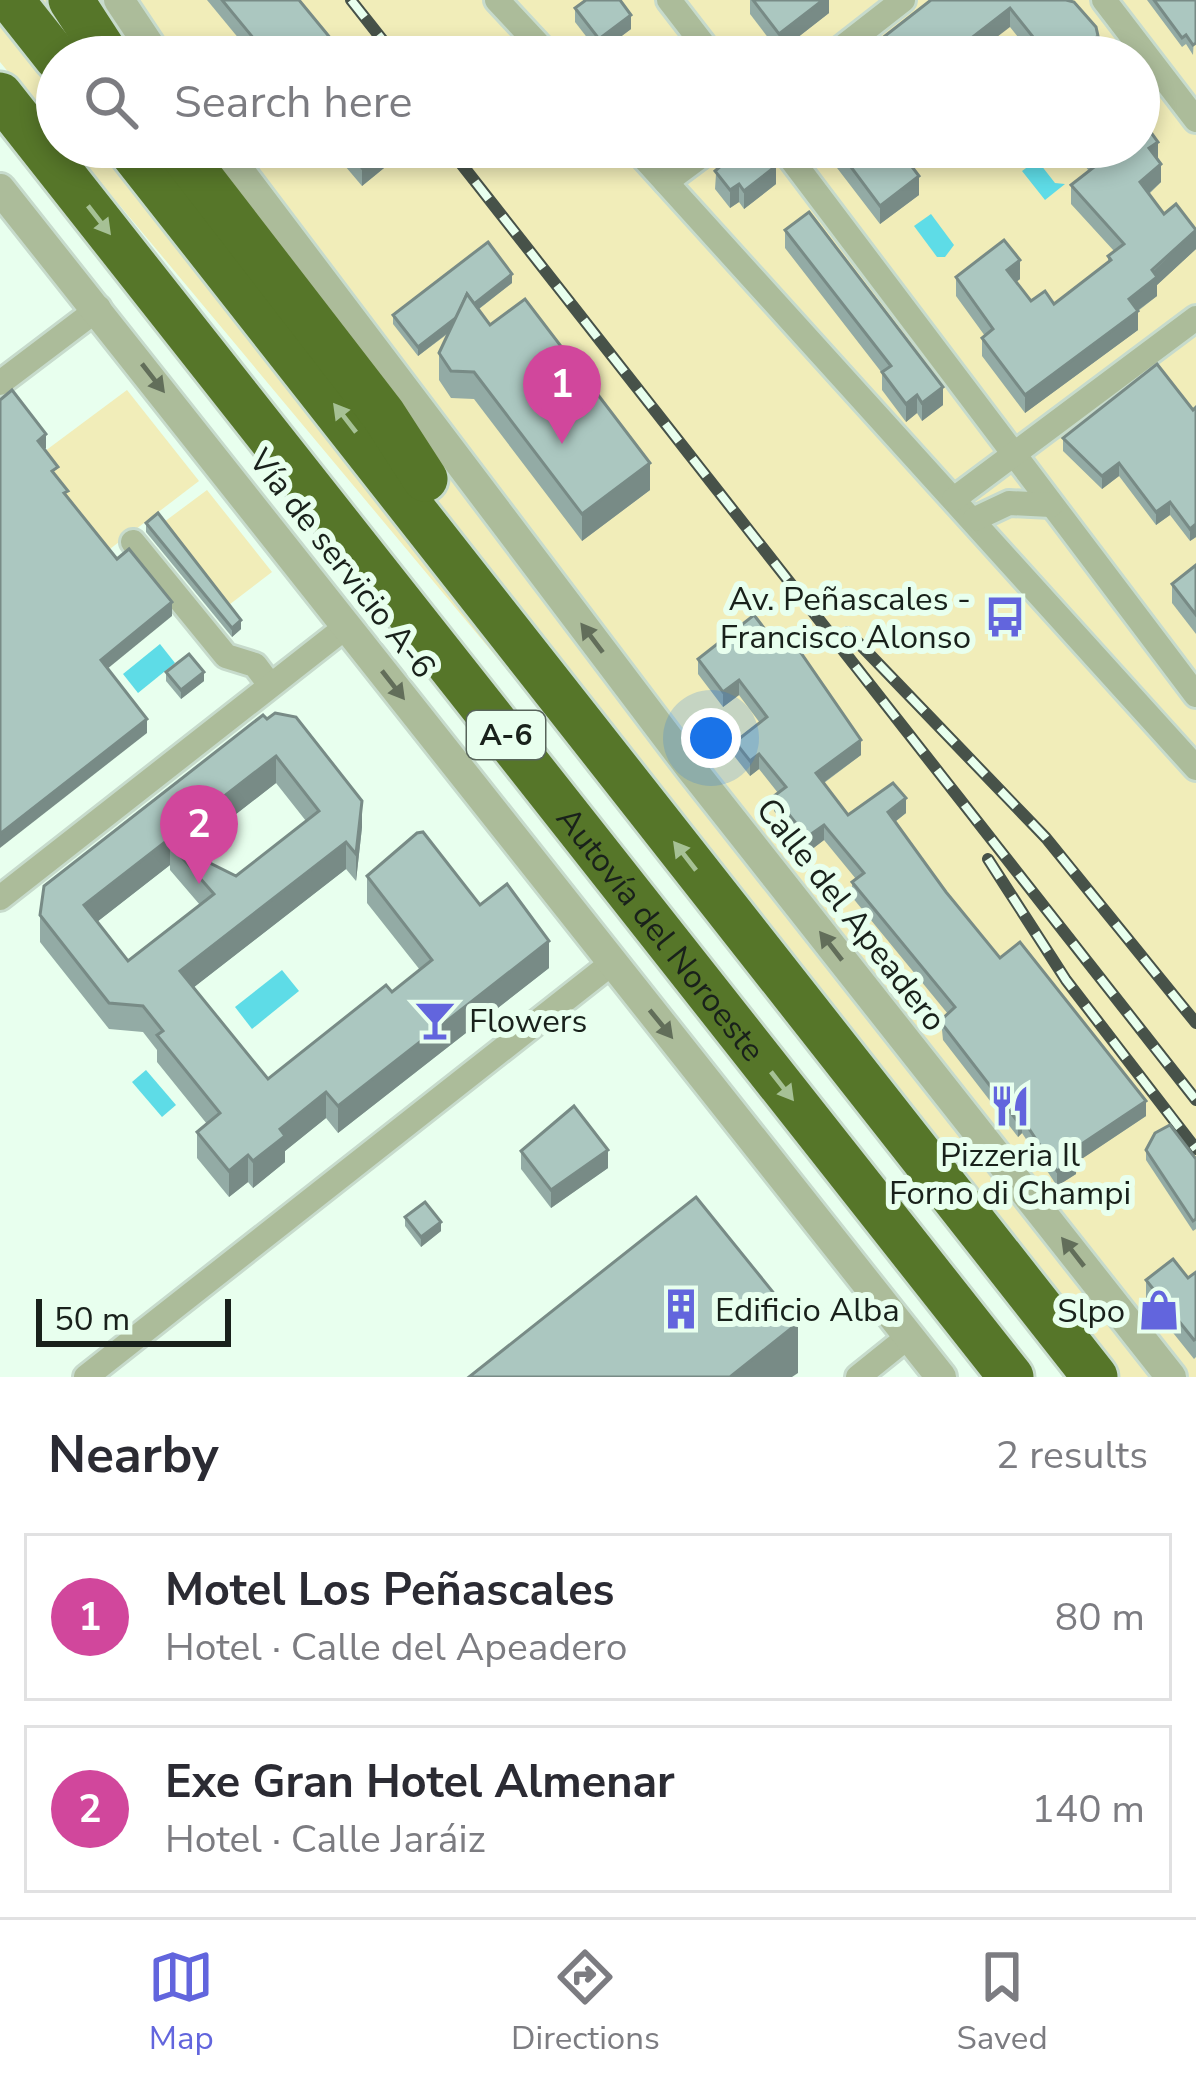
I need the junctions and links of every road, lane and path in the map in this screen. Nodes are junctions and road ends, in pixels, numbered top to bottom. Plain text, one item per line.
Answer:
1 (11, 0) edge
2 (71, 0) edge
3 (119, 0) edge
4 (497, 0) edge
5 (669, 0) edge
6 (903, 0) edge
7 (1104, 0) edge
8 (40, 36) edge
9 (94, 36) edge
10 (144, 36) edge
11 (530, 36) edge
12 (697, 36) edge
13 (857, 36) edge
14 (1132, 36) edge
15 (1160, 73) edge
16 (0, 95) edge
17 (1196, 120) edge
18 (36, 141) edge
19 (58, 168) edge
20 (144, 168) edge
21 (193, 168) edge
22 (237, 168) edge
23 (653, 168) edge
24 (685, 168) edge
25 (798, 168) edge
26 (666, 182) junction
27 (0, 189) edge
28 (99, 308) junction
29 (1196, 318) edge
30 (0, 382) edge
31 (1015, 451) junction
32 (954, 499) junction
33 (1051, 505) junction
34 (975, 520) junction
35 (133, 542) dead end
36 (346, 626) junction
37 (271, 685) junction
38 (1196, 695) edge
39 (1196, 768) edge
40 (622, 777) junction
41 (0, 898) edge
42 (612, 963) junction
43 (909, 1336) junction
44 (86, 1377) edge
45 (858, 1377) edge
46 (941, 1377) edge
47 (1011, 1377) edge
48 (1096, 1377) edge
49 (1172, 1377) edge

1 - 8 highway
2 - 9 highway
3 - 10 street
4 - 11 street
5 - 12 street
6 - 13 street
7 - 14 street
15 - 17 street
16 -> 18 highway, Autovía del Noroeste / A-6
19 -> 47 highway, Autovía del Noroeste / A-6
40 -> 20 highway, Autovía del Noroeste / A-6
21 - 40 highway
49 -> 22 street, Calle del Apeadero
23 - 26 street
24 - 26 street
25 - 31 street
26 - 32 street
27 - 28 street, Vía de servicio A-6
28 - 30 street
28 -> 36 street, Vía de servicio A-6
29 - 31 street
31 - 32 street
31 - 33 street
32 - 34 street
33 - 34 street
33 - 38 street
34 - 39 street
35 - 37 street
36 - 37 street
36 -> 42 street, Vía de servicio A-6
37 - 41 street
48 -> 40 highway, Autovía del Noroeste / A-6
42 -> 43 street, Vía de servicio A-6
42 - 44 street
43 - 45 street
43 - 46 street, Vía de servicio A-6

